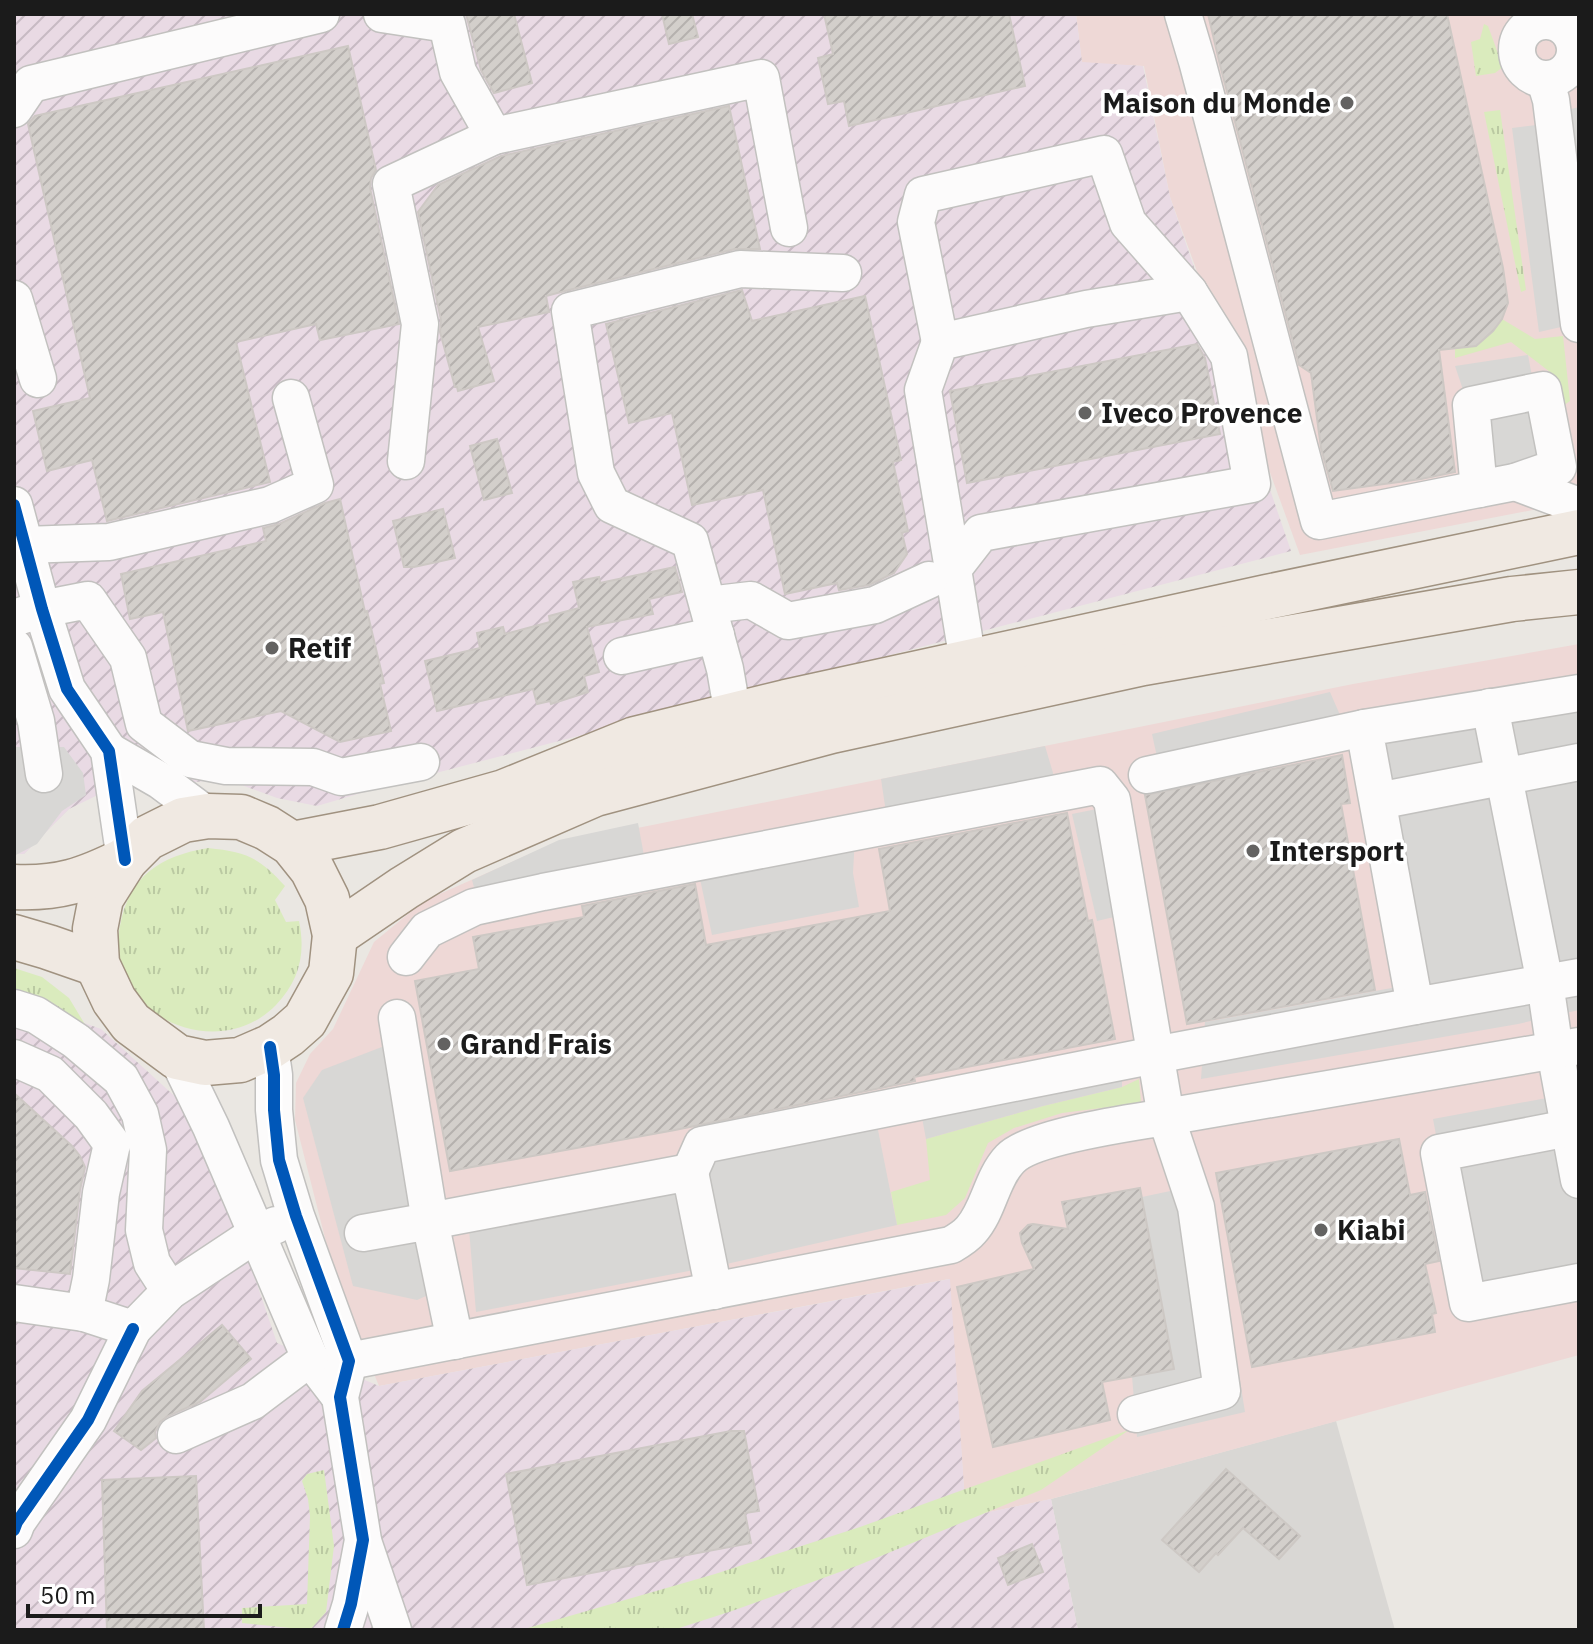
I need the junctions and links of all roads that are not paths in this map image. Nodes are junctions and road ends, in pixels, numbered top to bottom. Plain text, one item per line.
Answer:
1 (321, 14) edge
2 (382, 14) edge
3 (1183, 14) edge
4 (1516, 23) edge
5 (1571, 34) edge
6 (1545, 80) junction
7 (14, 109) edge
8 (494, 136) junction
9 (789, 228) dead end
10 (843, 273) dead end
11 (1189, 292) junction
12 (14, 299) edge
13 (1579, 324) edge
14 (940, 342) junction
15 (38, 379) dead end
16 (291, 398) dead end
17 (1579, 417) edge
18 (1555, 443) junction
19 (406, 461) dead end
20 (1515, 482) junction
21 (1479, 489) junction
22 (14, 505) edge
23 (1579, 506) edge
24 (1579, 532) edge
25 (25, 545) junction
26 (941, 575) junction
27 (1579, 592) edge
28 (28, 614) edge
29 (712, 620) junction
30 (14, 647) edge
31 (622, 656) dead end
32 (968, 662) junction
33 (1579, 693) edge
34 (1490, 707) junction
35 (733, 715) junction
36 (1364, 728) junction
37 (109, 751) junction
38 (421, 762) dead end
39 (1579, 762) edge
40 (44, 774) dead end
41 (1147, 775) dead end
42 (1504, 777) junction
43 (1378, 801) junction
44 (208, 816) junction
45 (292, 844) junction
46 (125, 860) junction
47 (14, 887) edge
48 (335, 935) junction
49 (14, 937) edge
50 (406, 957) dead end
51 (97, 964) junction
52 (1562, 980) edge
53 (1415, 1006) junction
54 (14, 1008) edge
55 (397, 1018) dead end
56 (270, 1047) junction
57 (1567, 1049) edge
58 (1155, 1055) junction
59 (177, 1057) junction
60 (14, 1058) edge
61 (1166, 1117) junction
62 (1574, 1127) edge
63 (690, 1172) junction
64 (1579, 1180) edge
65 (296, 1216) junction
66 (430, 1221) junction
67 (363, 1233) dead end
68 (256, 1234) junction
69 (1579, 1282) edge
70 (170, 1291) junction
71 (714, 1291) junction
72 (14, 1303) edge
73 (84, 1313) junction
74 (133, 1329) junction
75 (455, 1341) junction
76 (310, 1358) junction
77 (349, 1361) junction
78 (340, 1397) junction
79 (1136, 1414) dead end
80 (176, 1435) dead end
81 (14, 1530) edge
82 (363, 1540) junction
83 (343, 1630) edge
84 (393, 1630) edge

1 - 7 street
2 - 8 street
3 - 21 street
4 - 5 street
4 - 6 street
5 - 6 street
6 - 13 street
8 - 9 street
8 - 19 street
10 - 29 street
11 - 14 street
11 - 14 street
11 - 26 street
12 - 15 street
14 - 26 street
16 - 25 street
17 - 18 street
18 - 20 street
18 - 21 street
20 - 21 street
20 - 23 street
22 - 25 street
24 - 32 main road
25 - 28 street
26 - 29 street
26 - 32 street
27 - 48 main road
28 - 37 street
28 - 38 street
29 - 31 street
29 - 35 street
30 - 40 street
32 - 35 main road
33 - 34 street
34 - 36 street
34 - 42 street
35 - 45 main road
36 - 41 street
36 - 43 street
37 - 44 street
37 - 46 street
39 - 42 street
42 - 43 street
42 - 52 street
43 - 53 street
44 - 45 main road
44 - 46 main road
45 - 48 main road
46 - 47 main road
46 - 51 main road
48 - 56 main road
49 - 51 main road
50 - 58 street
51 - 59 main road
52 - 53 street
52 - 57 street
53 - 58 street
54 - 70 street
55 - 66 street
56 - 59 main road
56 - 65 street
57 - 61 street
57 - 62 street
58 - 61 street
58 - 63 street
59 - 68 street
60 - 73 street
61 - 71 street
61 - 79 street
62 - 64 street
62 - 69 street
63 - 66 street
63 - 71 street
65 - 68 street
65 - 77 street
66 - 67 street
66 - 75 street
68 - 70 street
68 - 76 street
70 - 74 street
71 - 75 street
72 - 73 street
73 - 74 street
74 - 81 street
75 - 77 street
76 - 78 street
76 - 80 street
77 - 78 street
78 - 82 street
82 - 83 street
82 - 84 street

